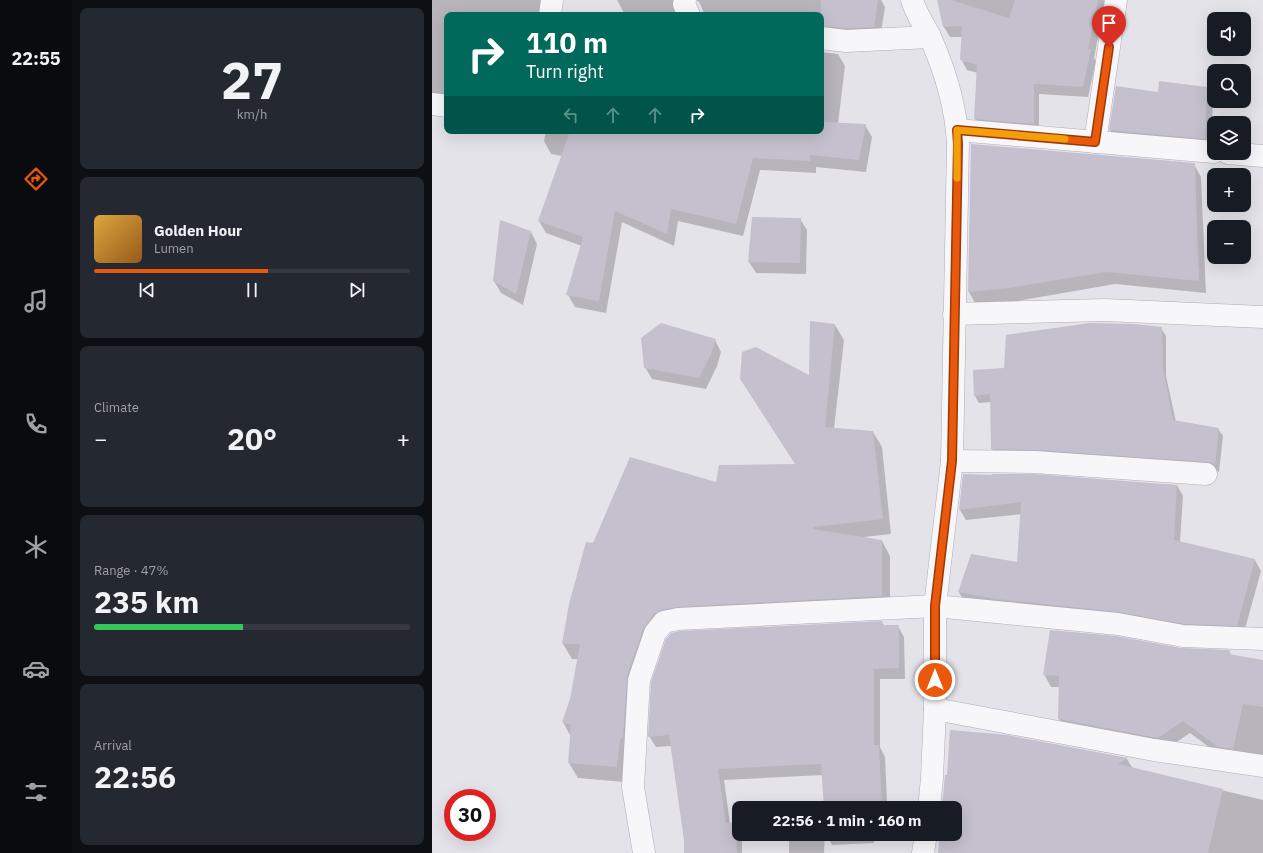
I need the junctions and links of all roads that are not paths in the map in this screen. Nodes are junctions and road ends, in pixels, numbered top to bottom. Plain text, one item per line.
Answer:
1 (552, 0) edge
2 (685, 0) edge
3 (912, 0) edge
4 (1116, 0) edge
5 (550, 12) edge
6 (688, 12) edge
7 (930, 37) junction
8 (824, 38) edge
9 (432, 104) edge
10 (444, 106) edge
11 (957, 130) junction
12 (1095, 142) junction
13 (1207, 151) edge
14 (1251, 155) edge
15 (1263, 156) edge
16 (954, 314) junction
17 (1263, 317) edge
18 (952, 461) junction
19 (1206, 474) dead end
20 (935, 606) junction
21 (1263, 639) edge
22 (935, 709) junction
23 (1263, 766) edge
24 (930, 801) edge
25 (925, 841) edge
26 (644, 853) edge
27 (924, 853) edge

1 - 5 street
2 - 6 street
3 - 7 street
4 - 12 street
7 - 8 street
7 - 11 street
9 - 10 street
11 - 12 street
11 - 16 street
12 - 13 street
14 - 15 street
16 - 17 street
16 - 18 street
18 - 19 street
18 - 20 street
20 - 21 street
20 - 22 street
20 - 26 street
22 - 23 street
22 - 24 street
25 - 27 street

